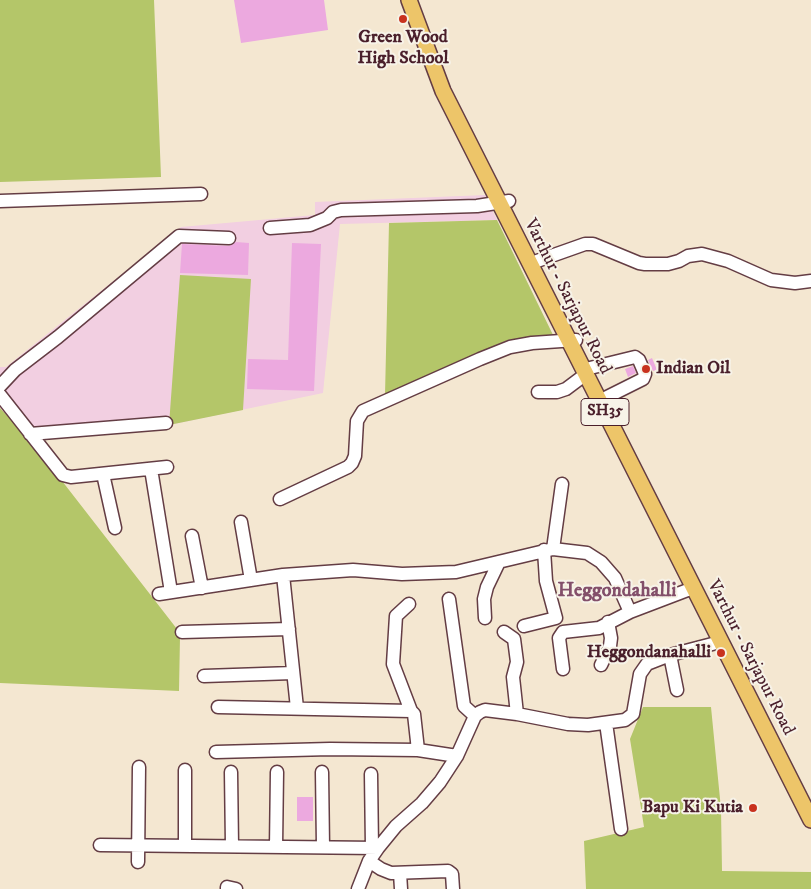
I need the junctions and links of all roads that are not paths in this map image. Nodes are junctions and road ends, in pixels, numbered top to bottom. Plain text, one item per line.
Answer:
1 (409, 0) edge
2 (418, 0) edge
3 (201, 194) dead end
4 (0, 201) edge
5 (504, 202) junction
6 (270, 228) dead end
7 (229, 238) dead end
8 (537, 261) junction
9 (811, 281) edge
10 (572, 340) junction
11 (588, 371) junction
12 (0, 386) edge
13 (538, 392) dead end
14 (0, 395) edge
15 (605, 398) junction
16 (166, 424) dead end
17 (30, 434) junction
18 (168, 467) dead end
19 (150, 469) junction
20 (103, 474) junction
21 (562, 484) dead end
22 (280, 499) dead end
23 (241, 522) dead end
24 (115, 528) dead end
25 (192, 536) dead end
26 (548, 550) junction
27 (499, 562) junction
28 (283, 575) junction
29 (251, 580) junction
30 (202, 588) junction
31 (693, 588) junction
32 (449, 599) dead end
33 (409, 604) dead end
34 (630, 612) junction
35 (485, 618) dead end
36 (608, 622) junction
37 (524, 626) dead end
38 (289, 629) junction
39 (182, 632) dead end
40 (504, 632) dead end
41 (720, 642) junction
42 (670, 655) junction
43 (600, 665) dead end
44 (563, 668) dead end
45 (293, 673) junction
46 (204, 676) dead end
47 (677, 690) dead end
48 (218, 707) dead end
49 (296, 708) junction
50 (411, 710) junction
51 (517, 714) junction
52 (475, 716) junction
53 (606, 723) junction
54 (418, 750) junction
55 (216, 752) dead end
56 (457, 756) junction
57 (139, 768) dead end
58 (185, 770) dead end
59 (231, 772) dead end
60 (277, 772) dead end
61 (322, 772) dead end
62 (371, 774) dead end
63 (811, 809) edge
64 (811, 820) edge
65 (622, 828) dead end
66 (100, 845) dead end
67 (138, 846) junction
68 (185, 846) junction
69 (232, 846) junction
70 (276, 847) junction
71 (323, 847) junction
72 (375, 848) junction
73 (369, 861) junction
74 (138, 862) dead end
75 (400, 873) junction
76 (226, 889) edge
77 (236, 889) edge
78 (358, 889) edge
79 (401, 889) edge
80 (453, 889) edge

1 - 5 main road, Varthur - Sarjapur Road / SH35
2 - 5 main road, Varthur - Sarjapur Road / SH35
3 - 4 street
5 - 6 street
5 - 8 main road, Varthur - Sarjapur Road / SH35
5 - 10 main road, Varthur - Sarjapur Road / SH35
7 - 12 street
8 - 9 street
8 - 10 main road, Varthur - Sarjapur Road / SH35
10 - 11 main road, Varthur - Sarjapur Road / SH35
10 - 22 street
11 - 13 street
11 - 15 main road, Varthur - Sarjapur Road / SH35
11 - 15 street
11 - 31 main road, Varthur - Sarjapur Road / SH35
14 - 17 street
15 - 63 main road, Varthur - Sarjapur Road / SH35
16 - 17 street
17 - 20 street
18 - 19 street
19 - 20 street
19 - 30 street
20 - 24 street
21 - 26 street
23 - 29 street
25 - 30 street
26 - 27 street
26 - 34 street
26 - 37 street
27 - 28 street
27 - 35 street
28 - 29 street
28 - 38 street
29 - 30 street
31 - 34 street
31 - 41 main road, Varthur - Sarjapur Road / SH35
32 - 52 street
33 - 50 street
34 - 36 street
36 - 43 street
36 - 44 street
38 - 39 street
38 - 45 street
40 - 51 street
41 - 42 street
41 - 64 main road, Varthur - Sarjapur Road / SH35
42 - 47 street
42 - 53 street
45 - 46 street
45 - 49 street
48 - 49 street
49 - 50 street
50 - 54 street
51 - 52 street
51 - 53 street
52 - 56 street
53 - 65 street
54 - 55 street
54 - 56 street
56 - 72 street
57 - 67 street
58 - 68 street
59 - 69 street
60 - 70 street
61 - 71 street
62 - 72 street
66 - 67 street
67 - 68 street
67 - 74 street
68 - 69 street
69 - 70 street
70 - 71 street
71 - 72 street
72 - 73 street
73 - 75 street
73 - 78 street
75 - 79 street
75 - 80 street
76 - 77 street

